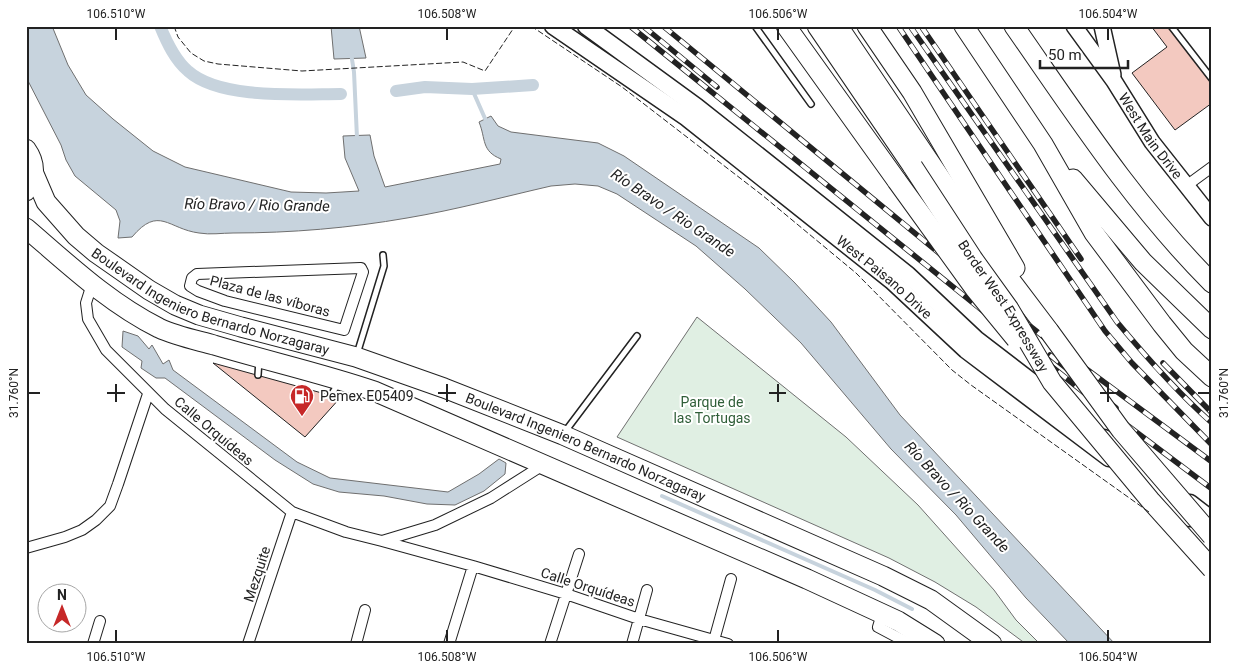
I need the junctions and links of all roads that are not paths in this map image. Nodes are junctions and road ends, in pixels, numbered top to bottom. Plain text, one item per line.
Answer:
1 (553, 26) edge
2 (586, 26) edge
3 (755, 26) edge
4 (786, 26) edge
5 (817, 26) edge
6 (838, 26) edge
7 (867, 26) edge
8 (964, 26) edge
9 (1014, 26) edge
10 (1074, 26) edge
11 (1102, 26) edge
12 (1172, 26) edge
13 (1212, 78) edge
14 (1114, 81) junction
15 (812, 104) dead end
16 (692, 112) junction
17 (1043, 144) junction
18 (26, 149) edge
19 (920, 163) junction
20 (1212, 167) edge
21 (30, 183) edge
22 (1186, 186) junction
23 (1212, 218) edge
24 (26, 228) edge
25 (383, 255) dead end
26 (363, 270) joint
27 (1212, 283) edge
28 (92, 284) junction
29 (1212, 329) edge
30 (1049, 331) junction
31 (637, 336) dead end
32 (300, 343) junction
33 (356, 357) junction
34 (292, 367) junction
35 (1212, 377) edge
36 (1052, 382) junction
37 (148, 394) junction
38 (563, 435) junction
39 (543, 464) junction
40 (292, 512) junction
41 (1212, 520) edge
42 (1212, 535) edge
43 (382, 541) junction
44 (26, 548) edge
45 (579, 554) dead end
46 (473, 566) junction
47 (1212, 569) edge
48 (731, 579) dead end
49 (647, 590) dead end
50 (566, 594) junction
51 (365, 610) dead end
52 (639, 619) junction
53 (100, 621) dead end
54 (880, 621) junction
55 (714, 642) edge
56 (93, 644) edge
57 (248, 644) edge
58 (356, 644) edge
59 (449, 644) edge
60 (550, 644) edge
61 (632, 644) edge
62 (728, 644) edge
63 (910, 644) edge
64 (935, 644) edge
65 (992, 644) edge

1 - 16 main road, West Paisano Drive
2 - 16 main road, West Paisano Drive
3 - 15 lane
4 - 36 highway, bridge
5 - 19 highway, Border West Expressway
6 - 19 highway, Border West Expressway
7 - 30 highway
8 - 17 highway
9 - 27 highway
10 - 14 street, West Main Drive
11 - 14 street
12 - 13 lane
14 - 22 street, West Main Drive
16 - 41 main road, West Paisano Drive
16 - 42 main road, West Paisano Drive
17 - 29 highway
17 - 35 highway
18 - 21 highway, Boulevard Ingeniero Bernardo Norzagaray
19 - 30 highway, Border West Expressway
19 - 36 highway, Border West Expressway, bridge
20 - 22 street
21 - 32 highway, Boulevard Ingeniero Bernardo Norzagaray
22 - 23 street, West Main Drive
24 - 28 highway, Boulevard Ingeniero Bernardo Norzagaray
25 - 33 lane
26 - 26 street, Plaza de las víboras
28 - 34 highway, Boulevard Ingeniero Bernardo Norzagaray
28 - 37 street, Calle Orquídeas
30 - 42 highway, Border West Expressway, bridge
31 - 38 lane
32 - 33 highway, Boulevard Ingeniero Bernardo Norzagaray
32 - 34 highway
33 - 38 highway, Boulevard Ingeniero Bernardo Norzagaray
34 - 39 highway, Boulevard Ingeniero Bernardo Norzagaray
36 - 47 highway, Border West Expressway, bridge
37 - 40 street, Calle Orquídeas
37 - 44 street
38 - 65 highway, Boulevard Ingeniero Bernardo Norzagaray
39 - 43 street
39 - 54 highway, Boulevard Ingeniero Bernardo Norzagaray
40 - 43 street, Calle Orquídeas
40 - 57 street, Mezquite
43 - 46 street, Calle Orquídeas
45 - 50 street
46 - 50 street, Calle Orquídeas
46 - 59 street
48 - 55 street
49 - 52 street
50 - 52 street, Calle Orquídeas
50 - 60 street
51 - 58 street
52 - 55 street, Calle Orquídeas
52 - 61 street
53 - 56 street
54 - 63 street
54 - 64 highway, Boulevard Ingeniero Bernardo Norzagaray
55 - 62 street, Calle Orquídeas

